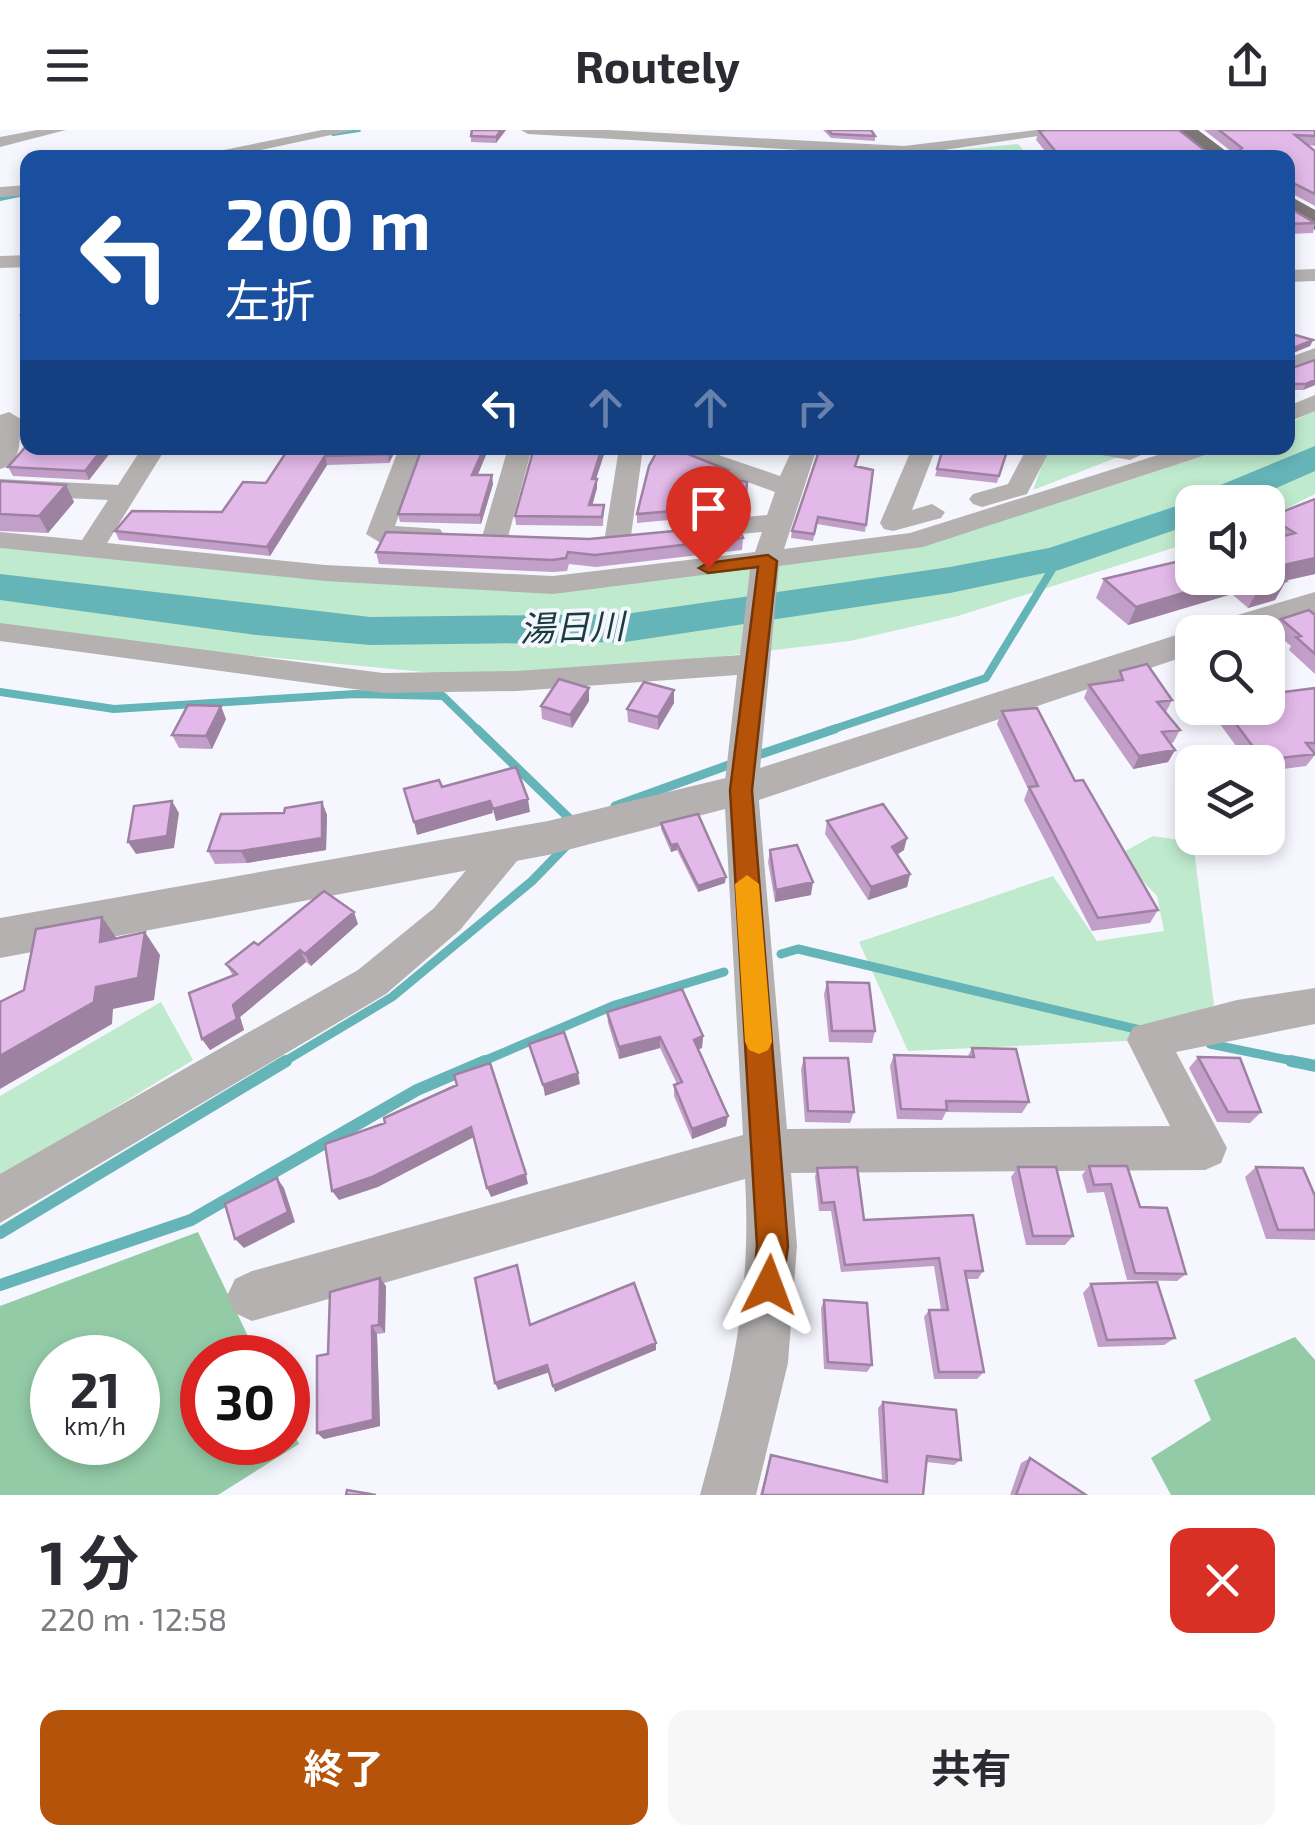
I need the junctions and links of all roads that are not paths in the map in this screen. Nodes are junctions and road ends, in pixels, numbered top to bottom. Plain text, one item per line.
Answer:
1 (59, 130) edge
2 (1072, 130) edge
3 (1184, 130) edge
4 (530, 131) edge
5 (357, 135) edge
6 (0, 142) edge
7 (258, 150) edge
8 (840, 150) edge
9 (933, 150) edge
10 (1212, 150) edge
11 (9, 419) dead end
12 (150, 455) edge
13 (408, 455) edge
14 (517, 455) edge
15 (629, 455) edge
16 (696, 455) edge
17 (803, 455) edge
18 (921, 455) edge
19 (1035, 455) edge
20 (1181, 455) edge
21 (0, 462) edge
22 (0, 487) edge
23 (789, 488) junction
24 (127, 493) junction
25 (779, 522) junction
26 (618, 536) junction
27 (590, 539) edge
28 (0, 540) edge
29 (88, 551) junction
30 (766, 564) junction
31 (1315, 603) edge
32 (1276, 615) edge
33 (0, 632) edge
34 (1175, 647) edge
35 (756, 654) junction
36 (743, 770) junction
37 (509, 845) junction
38 (0, 938) edge
39 (1315, 1006) edge
40 (766, 1151) junction
41 (0, 1200) edge
42 (252, 1296) dead end
43 (728, 1495) edge

1 - 6 street
2 - 9 street
3 - 10 main road
4 - 8 street
5 - 7 street
11 - 21 street
12 - 24 street
13 - 14 street
15 - 26 street
16 - 23 street
17 - 23 street
18 - 19 street
20 - 30 street
22 - 24 street
23 - 25 street
24 - 29 street
25 - 26 street
25 - 30 street
26 - 27 street
28 - 29 street
29 - 30 street
30 - 35 street
31 - 32 street
33 - 35 street
34 - 36 street
35 - 36 street
36 - 37 street
36 - 40 street
37 - 38 street
37 - 41 street
39 - 40 street
40 - 42 street
40 - 43 street

